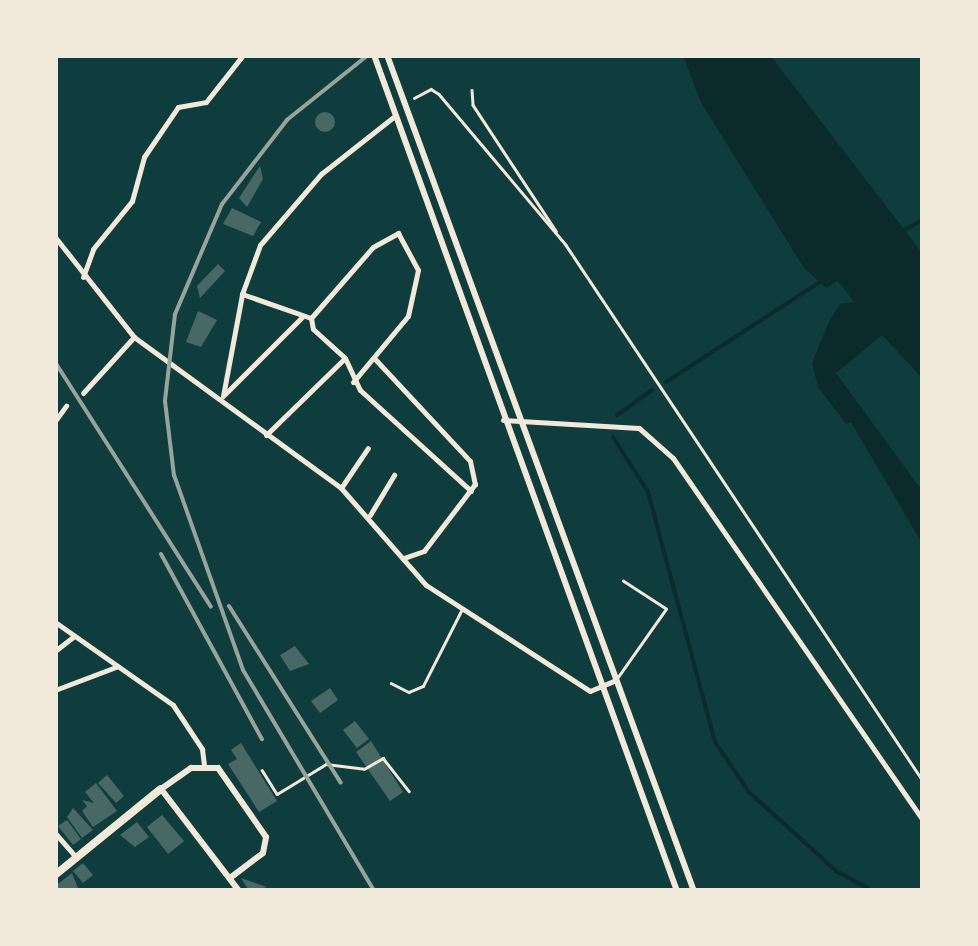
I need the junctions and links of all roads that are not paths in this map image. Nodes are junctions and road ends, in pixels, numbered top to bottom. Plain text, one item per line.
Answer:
1 (243, 55) edge
2 (374, 55) edge
3 (387, 55) edge
4 (396, 114) junction
5 (55, 236) edge
6 (83, 279) junction
7 (242, 294) junction
8 (307, 317) junction
9 (134, 337) junction
10 (345, 358) junction
11 (374, 358) junction
12 (353, 382) junction
13 (83, 393) dead end
14 (223, 396) junction
15 (66, 406) dead end
16 (518, 418) junction
17 (503, 420) junction
18 (55, 421) edge
19 (266, 435) junction
20 (368, 448) dead end
21 (394, 475) dead end
22 (340, 488) junction
23 (471, 491) junction
24 (370, 514) junction
25 (404, 558) junction
26 (623, 582) dead end
27 (462, 609) junction
28 (55, 622) edge
29 (74, 636) junction
30 (55, 651) edge
31 (116, 667) junction
32 (614, 682) junction
33 (391, 683) dead end
34 (602, 688) junction
35 (55, 690) edge
36 (204, 765) junction
37 (161, 789) junction
38 (923, 820) edge
39 (55, 833) edge
40 (77, 858) junction
41 (55, 875) edge
42 (230, 878) junction
43 (239, 891) edge
44 (677, 891) edge
45 (694, 891) edge

1 - 6 street
2 - 4 street
3 - 16 street
4 - 7 street
4 - 17 street
5 - 6 street
6 - 9 street
7 - 8 street
7 - 14 street
8 - 10 street
8 - 11 street
8 - 14 street
9 - 13 street
9 - 14 street
10 - 12 street
10 - 19 street
11 - 12 street
11 - 23 street
12 - 23 street
14 - 19 street
15 - 18 street
16 - 17 street
16 - 32 street
16 - 38 street
17 - 34 street
19 - 22 street
20 - 22 street
21 - 24 street
22 - 24 street
23 - 25 street
24 - 25 street
25 - 27 street
26 - 32 lane
27 - 33 lane
27 - 34 street
28 - 29 street
29 - 30 street
29 - 31 street
31 - 35 street
31 - 36 street
32 - 34 street
32 - 45 street
34 - 44 street
36 - 37 street
36 - 42 street
37 - 40 main road
37 - 42 street
39 - 40 street
40 - 41 main road
42 - 43 street

